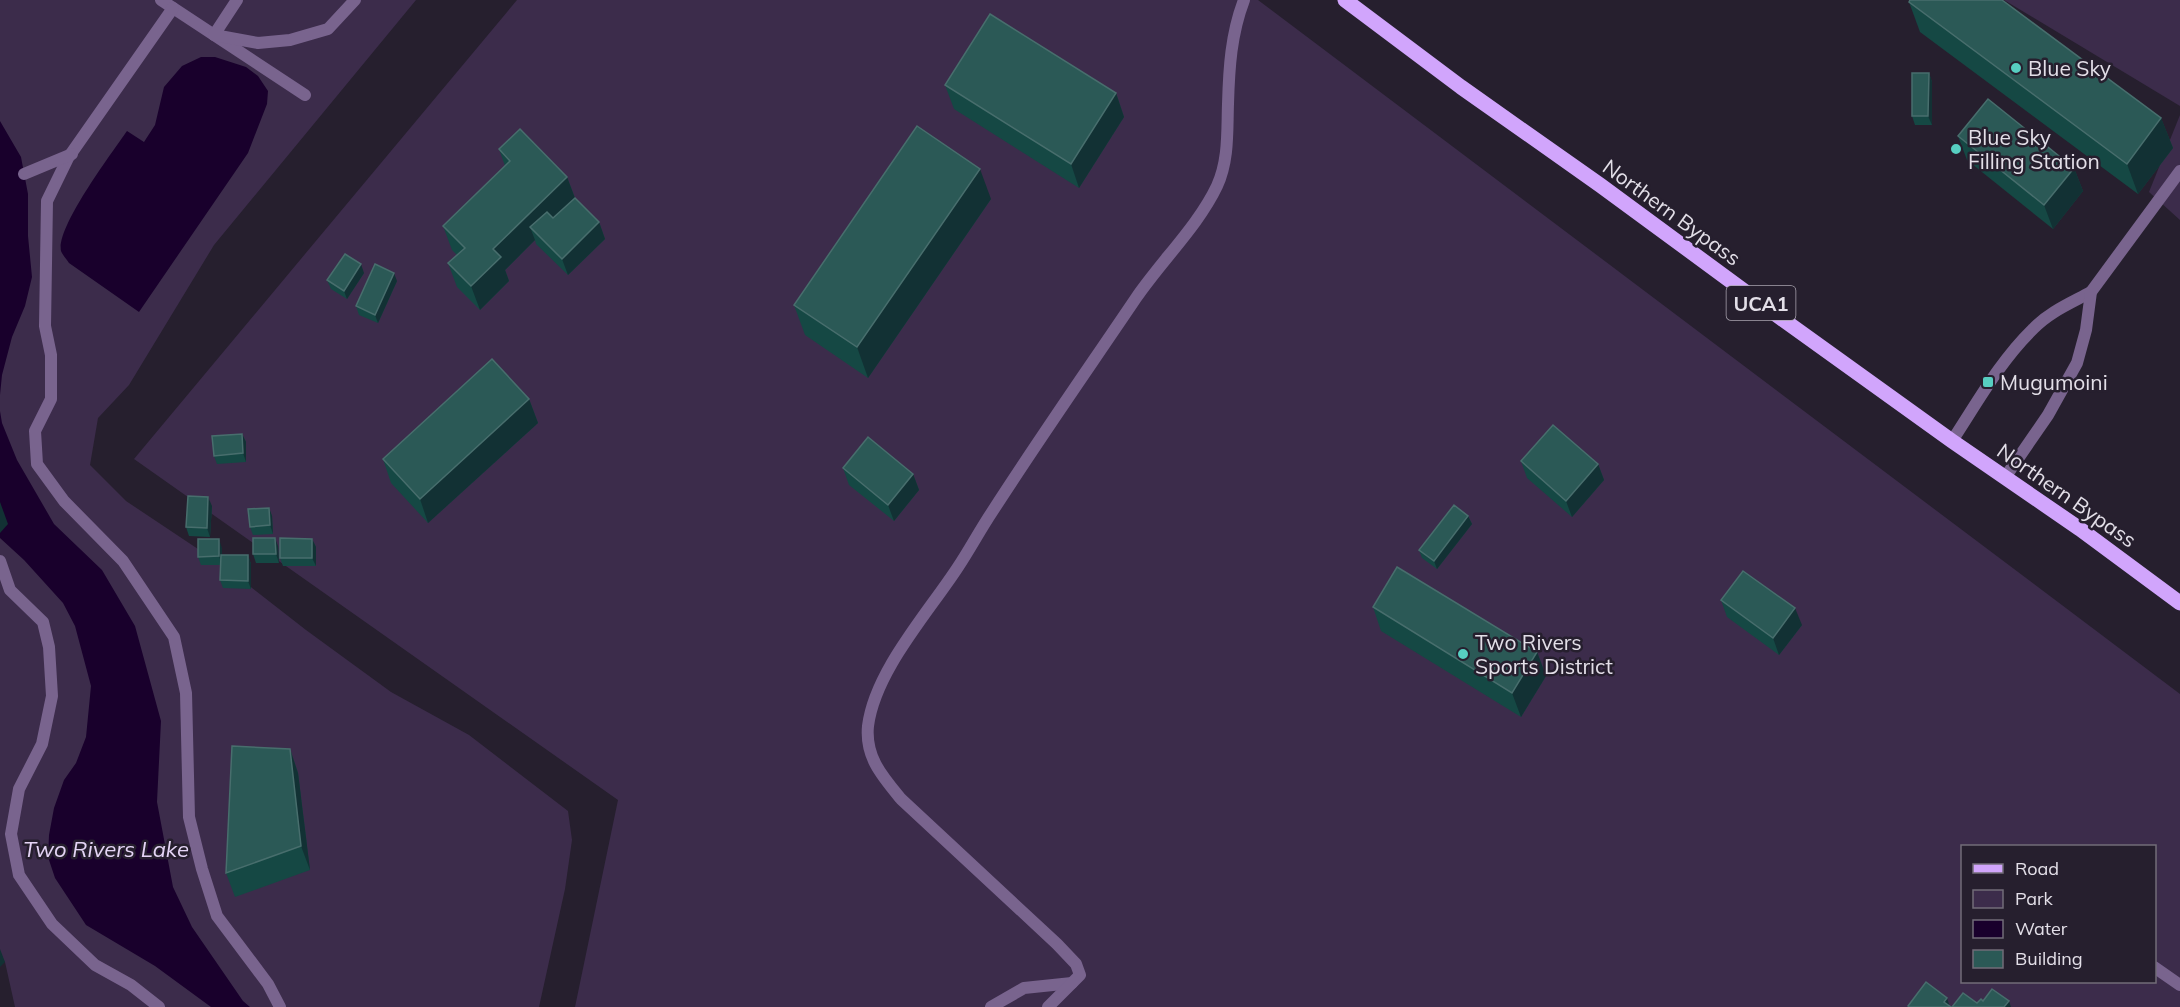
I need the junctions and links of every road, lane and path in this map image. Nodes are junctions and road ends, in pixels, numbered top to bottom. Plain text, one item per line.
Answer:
1 (161, 0) edge
2 (237, 0) edge
3 (355, 0) edge
4 (1244, 0) edge
5 (1345, 0) edge
6 (173, 8) junction
7 (214, 35) junction
8 (305, 95) dead end
9 (72, 154) junction
10 (2180, 171) edge
11 (24, 174) dead end
12 (2091, 292) junction
13 (1952, 441) junction
14 (2006, 476) junction
15 (0, 561) edge
16 (2180, 603) edge
17 (0, 824) edge
18 (13, 825) junction
19 (2156, 968) edge
20 (1072, 983) junction
21 (2180, 985) edge
22 (159, 1007) edge
23 (280, 1007) edge
24 (991, 1007) edge
25 (1048, 1007) edge

1 - 6 street
2 - 7 street
3 - 7 street
4 - 20 street
5 - 13 main road, Northern Bypass / UCA1
6 - 7 street
6 - 9 street
7 - 8 street
9 - 11 street
9 - 23 street
10 - 12 street
12 - 13 street
12 - 14 street
13 - 14 main road, Northern Bypass / UCA1
14 - 16 main road, Northern Bypass / UCA1
15 - 18 street
17 - 18 street
18 - 22 street
19 - 21 street
20 - 24 street
20 - 25 street

